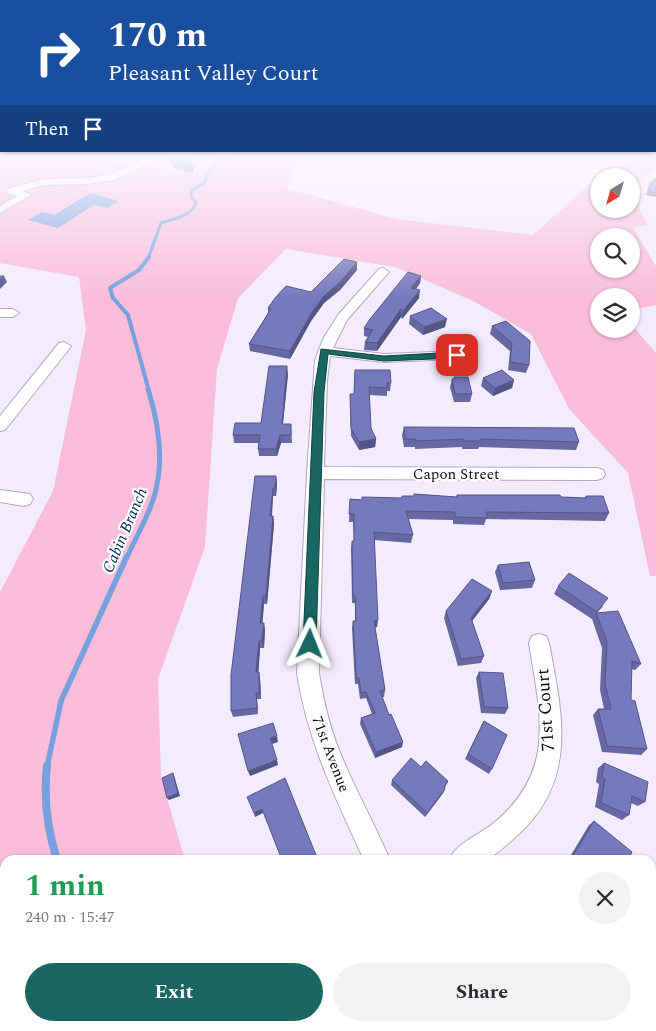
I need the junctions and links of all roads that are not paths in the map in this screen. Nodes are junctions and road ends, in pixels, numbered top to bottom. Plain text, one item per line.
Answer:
1 (15, 202) edge
2 (0, 210) edge
3 (383, 272) dead end
4 (64, 346) dead end
5 (324, 351) junction
6 (457, 355) dead end
7 (0, 426) edge
8 (315, 473) junction
9 (596, 474) dead end
10 (0, 496) edge
11 (24, 499) dead end
12 (539, 643) dead end
13 (375, 855) edge
14 (470, 855) edge

1 - 2 street
3 - 5 street, 71st Avenue
4 - 7 street
5 - 6 street
5 - 8 street, 71st Avenue
8 - 9 street, Capon Street
8 - 13 street, 71st Avenue
10 - 11 street
12 - 14 street, 71st Court

